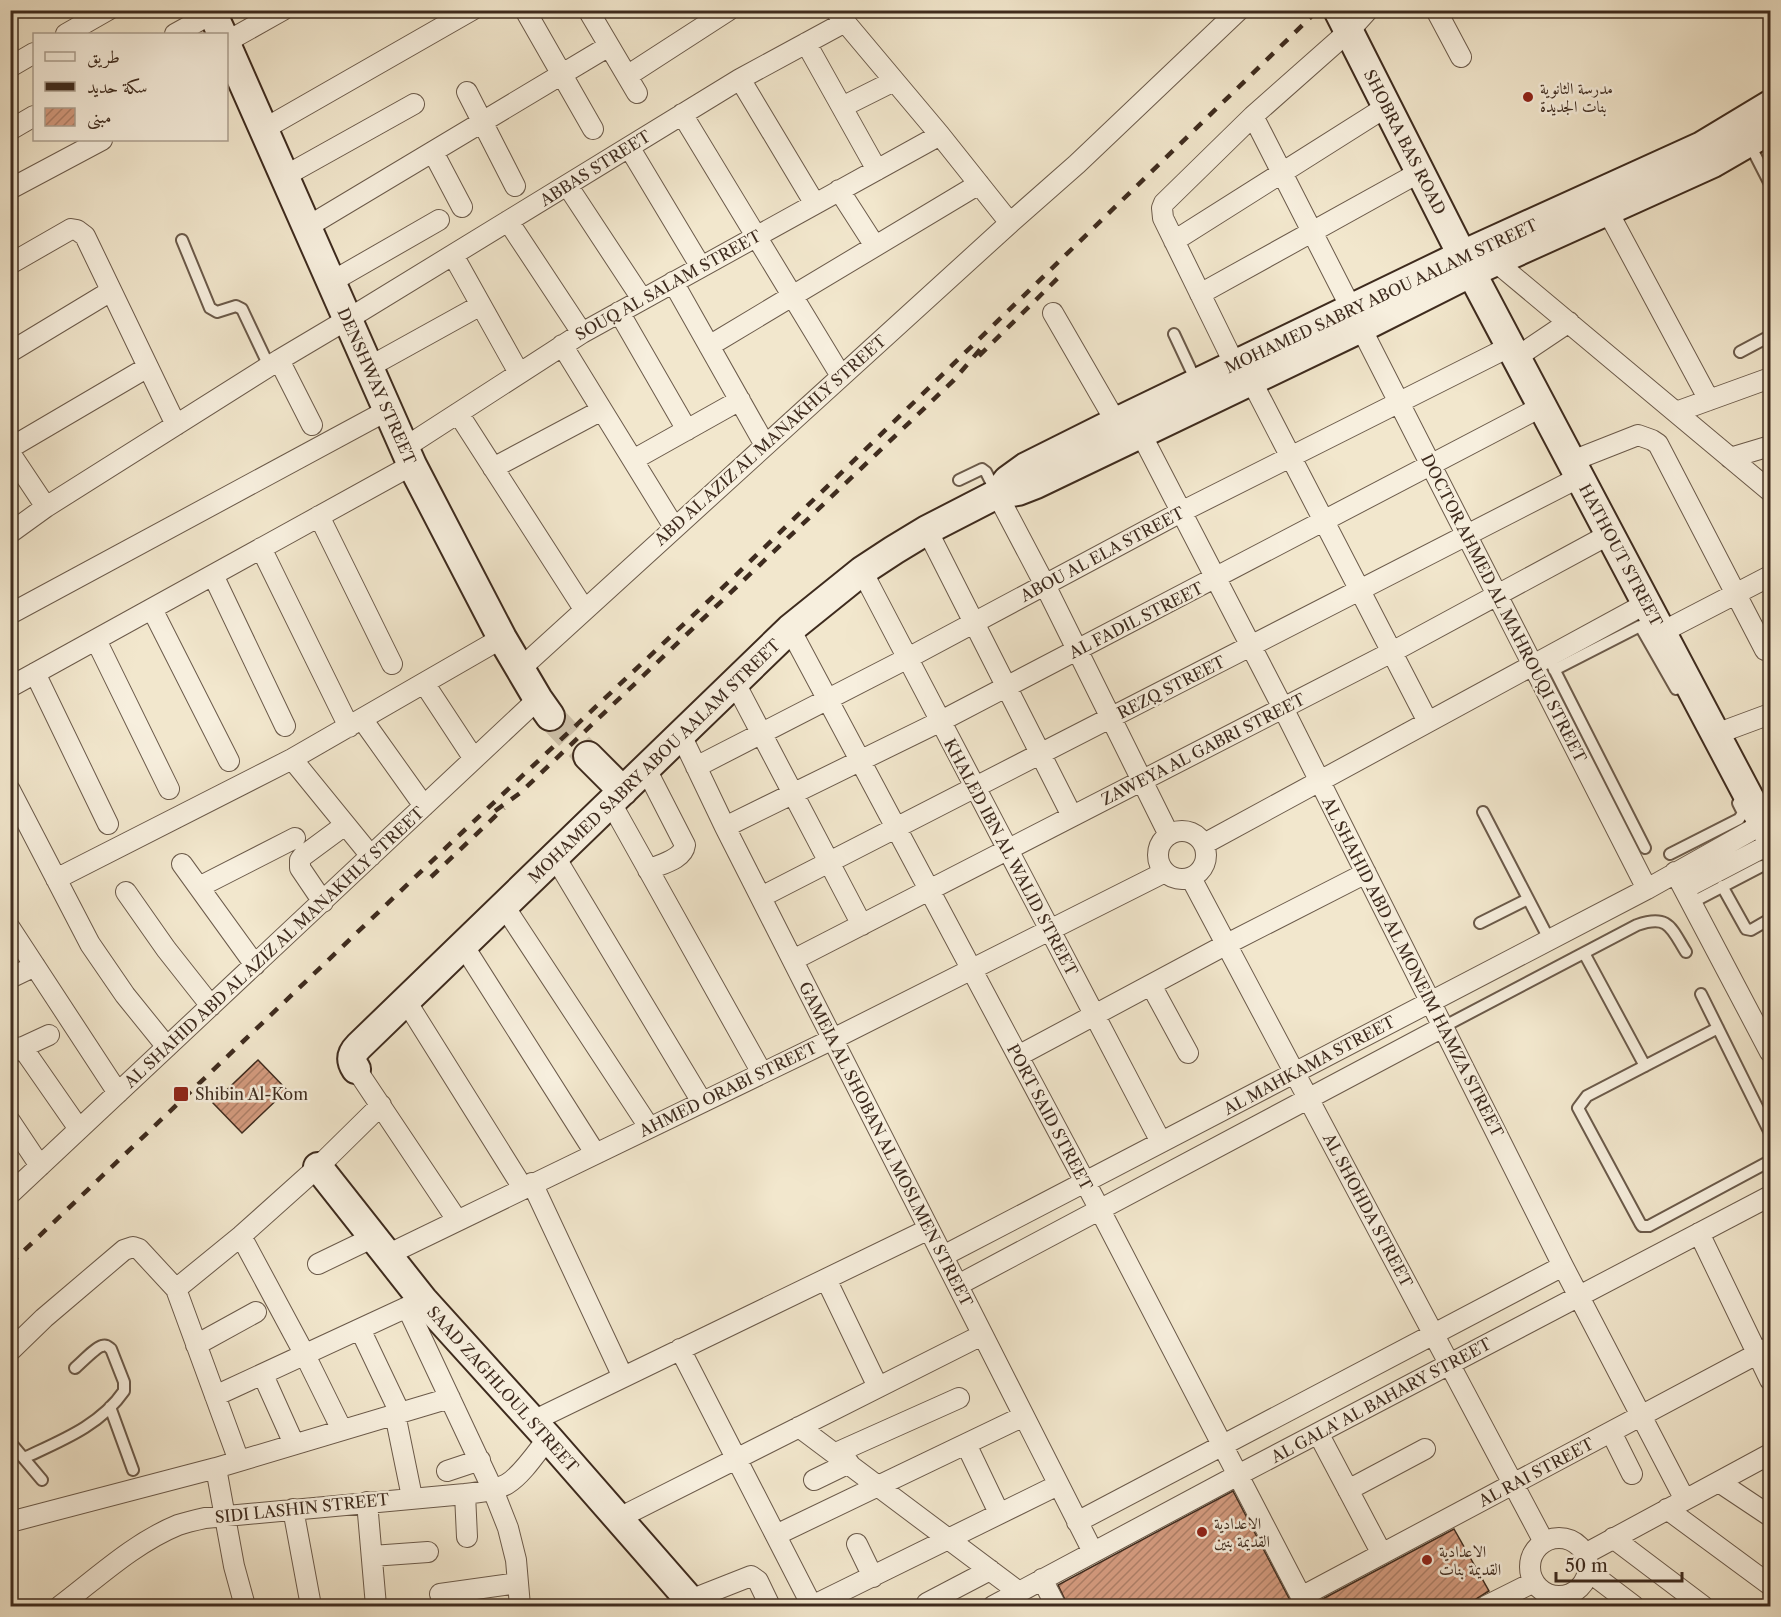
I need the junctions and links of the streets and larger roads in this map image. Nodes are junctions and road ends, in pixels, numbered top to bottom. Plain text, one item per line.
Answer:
1 (108, 10) edge
2 (283, 10) edge
3 (471, 10) edge
4 (525, 10) edge
5 (588, 10) edge
6 (729, 10) edge
7 (1239, 10) edge
8 (1436, 10) edge
9 (840, 16) edge
10 (1352, 17) edge
11 (215, 19) edge
12 (68, 33) edge
13 (178, 33) edge
14 (228, 42) edge
15 (806, 43) junction
16 (609, 46) junction
17 (228, 53) edge
18 (33, 54) edge
19 (1461, 57) dead end
20 (10, 67) edge
21 (232, 73) edge
22 (562, 75) junction
23 (627, 76) junction
24 (740, 79) junction
25 (894, 81) junction
26 (468, 92) dead end
27 (637, 93) dead end
28 (414, 104) dead end
29 (1770, 105) edge
30 (842, 107) junction
31 (1386, 107) junction
32 (682, 114) junction
33 (1253, 116) junction
34 (33, 117) edge
35 (483, 122) junction
36 (264, 129) junction
37 (593, 129) dead end
38 (10, 130) edge
39 (1753, 132) edge
40 (940, 135) junction
41 (100, 141) edge
42 (629, 147) junction
43 (433, 152) junction
44 (877, 170) junction
45 (1420, 172) junction
46 (1282, 173) junction
47 (285, 176) junction
48 (980, 184) junction
49 (567, 185) junction
50 (514, 186) dead end
51 (10, 189) edge
52 (839, 190) junction
53 (815, 204) junction
54 (462, 207) dead end
55 (1608, 212) junction
56 (1005, 217) junction
57 (439, 220) dead end
58 (508, 221) junction
59 (307, 227) junction
60 (1312, 232) junction
61 (756, 236) junction
62 (1174, 241) junction
63 (875, 246) junction
64 (453, 255) junction
65 (1477, 263) junction
66 (10, 264) edge
67 (701, 267) junction
68 (331, 282) junction
69 (673, 282) junction
70 (111, 291) junction
71 (1200, 294) junction
72 (792, 296) junction
73 (642, 298) junction
74 (481, 305) junction
75 (619, 312) junction
76 (1053, 313) dead end
77 (1356, 318) junction
78 (348, 320) junction
79 (1569, 322) junction
80 (582, 333) junction
81 (562, 345) junction
82 (709, 346) junction
83 (1514, 351) junction
84 (10, 352) edge
85 (274, 363) junction
86 (369, 367) junction
87 (148, 368) junction
88 (519, 373) junction
89 (1243, 373) junction
90 (841, 376) junction
91 (1770, 378) edge
92 (1202, 393) junction
93 (740, 400) junction
94 (1708, 400) junction
95 (1399, 402) junction
96 (1543, 406) junction
97 (388, 410) junction
98 (602, 410) junction
99 (1676, 412) junction
100 (458, 413) junction
101 (1116, 422) junction
102 (312, 424) dead end
103 (176, 425) junction
104 (687, 430) junction
105 (1141, 434) junction
106 (765, 445) junction
107 (1770, 447) edge
108 (10, 448) edge
109 (10, 453) edge
110 (408, 456) junction
111 (1290, 456) junction
112 (1730, 458) junction
113 (633, 460) junction
114 (1431, 465) junction
115 (493, 468) junction
116 (1576, 469) junction
117 (1770, 491) edge
118 (997, 494) junction
119 (46, 507) junction
120 (1181, 512) junction
121 (319, 516) junction
122 (1324, 521) junction
123 (674, 527) junction
124 (927, 530) junction
125 (10, 533) edge
126 (1610, 534) junction
127 (1467, 535) junction
128 (261, 549) junction
129 (862, 571) junction
130 (213, 576) junction
131 (1770, 576) edge
132 (1215, 578) junction
133 (1045, 585) junction
134 (1360, 590) junction
135 (1736, 594) junction
136 (1497, 595) junction
137 (152, 609) junction
138 (584, 609) junction
139 (10, 615) edge
140 (1652, 620) junction
141 (974, 623) junction
142 (790, 629) junction
143 (502, 638) junction
144 (96, 640) junction
145 (1251, 646) junction
146 (1077, 650) junction
147 (1765, 650) dead end
148 (1392, 652) junction
149 (908, 658) junction
150 (392, 664) dead end
151 (1545, 664) junction
152 (520, 669) junction
153 (35, 673) junction
154 (735, 682) junction
155 (424, 683) junction
156 (10, 687) edge
157 (1007, 687) junction
158 (827, 699) junction
159 (544, 708) joint
160 (1283, 708) junction
161 (1770, 714) edge
162 (1110, 718) junction
163 (941, 721) junction
164 (1428, 722) junction
165 (356, 723) junction
166 (285, 726) dead end
167 (761, 733) junction
168 (1716, 734) junction
169 (681, 735) junction
170 (1041, 753) junction
171 (588, 756) tunnel mouth
172 (292, 759) junction
173 (474, 759) junction
174 (229, 760) dead end
175 (860, 761) junction
176 (696, 767) junction
177 (646, 769) junction
178 (1142, 781) junction
179 (1319, 781) junction
180 (975, 787) junction
181 (169, 789) dead end
182 (10, 790) edge
183 (793, 794) junction
184 (617, 797) junction
185 (424, 807) junction
186 (1072, 816) junction
187 (108, 824) dead end
188 (345, 825) junction
189 (725, 827) junction
190 (896, 828) junction
191 (1769, 831) edge
192 (1169, 835) junction
193 (295, 838) dead end
194 (1204, 844) junction
195 (1008, 849) junction
196 (371, 856) junction
197 (555, 857) junction
198 (829, 862) junction
199 (182, 864) dead end
200 (648, 870) junction
201 (1165, 872) junction
202 (1366, 873) junction
203 (1191, 878) junction
204 (56, 879) junction
205 (1680, 879) junction
206 (199, 888) junction
207 (1647, 889) junction
208 (929, 890) junction
209 (126, 892) dead end
210 (761, 897) junction
211 (323, 902) junction
212 (504, 906) junction
213 (862, 925) junction
214 (10, 928) edge
215 (1050, 930) junction
216 (1227, 944) junction
217 (464, 945) junction
218 (793, 960) junction
219 (255, 965) junction
220 (35, 966) junction
221 (971, 969) junction
222 (10, 978) edge
223 (1151, 985) junction
224 (406, 1001) junction
225 (1430, 1002) junction
226 (211, 1006) junction
227 (1094, 1015) junction
228 (1443, 1027) junction
229 (49, 1035) dead end
230 (833, 1039) junction
231 (167, 1047) junction
232 (16, 1050) edge
233 (1770, 1052) edge
234 (1188, 1053) dead end
235 (1018, 1056) junction
236 (356, 1069) joint
237 (1295, 1072) junction
238 (762, 1073) junction
239 (118, 1093) junction
240 (1309, 1098) junction
241 (702, 1102) junction
242 (381, 1105) junction
243 (10, 1121) edge
244 (650, 1127) junction
245 (79, 1129) junction
246 (1161, 1142) junction
247 (595, 1154) junction
248 (40, 1166) junction
249 (318, 1167) junction
250 (1085, 1182) junction
251 (528, 1186) junction
252 (10, 1194) edge
253 (1770, 1196) edge
254 (1100, 1210) junction
255 (456, 1220) junction
256 (929, 1229) junction
257 (1699, 1233) junction
258 (242, 1236) junction
259 (380, 1246) junction
260 (943, 1256) junction
261 (318, 1264) dead end
262 (1563, 1266) junction
263 (826, 1279) junction
264 (958, 1285) junction
265 (176, 1289) junction
266 (1579, 1296) junction
267 (415, 1303) junction
268 (256, 1312) dead end
269 (360, 1329) junction
270 (982, 1335) junction
271 (1434, 1335) junction
272 (196, 1345) junction
273 (680, 1349) junction
274 (10, 1351) edge
275 (1764, 1351) edge
276 (305, 1355) junction
277 (1450, 1364) junction
278 (263, 1375) junction
279 (623, 1377) junction
280 (1770, 1380) edge
281 (878, 1387) junction
282 (216, 1396) junction
283 (450, 1398) junction
284 (958, 1398) dead end
285 (397, 1414) junction
286 (1024, 1416) junction
287 (1642, 1416) junction
288 (800, 1427) junction
289 (342, 1430) junction
290 (541, 1430) junction
291 (1611, 1432) junction
292 (1318, 1433) junction
293 (294, 1444) junction
294 (966, 1444) junction
295 (1223, 1446) junction
296 (1425, 1449) dead end
297 (1770, 1454) edge
298 (842, 1458) junction
299 (736, 1459) junction
300 (480, 1460) junction
301 (240, 1461) junction
302 (216, 1468) junction
303 (447, 1471) dead end
304 (1632, 1474) dead end
305 (1238, 1475) junction
306 (814, 1480) dead end
307 (1719, 1482) junction
308 (1513, 1484) junction
309 (1058, 1485) junction
310 (879, 1486) junction
311 (493, 1490) junction
312 (1348, 1490) junction
313 (465, 1494) junction
314 (412, 1497) junction
315 (1685, 1500) junction
316 (367, 1502) junction
317 (293, 1509) junction
318 (1667, 1509) junction
319 (999, 1513) junction
320 (225, 1516) junction
321 (1770, 1516) edge
322 (619, 1518) junction
323 (10, 1522) edge
324 (1077, 1522) junction
325 (776, 1535) junction
326 (467, 1537) dead end
327 (1613, 1538) junction
328 (949, 1539) junction
329 (1544, 1542) junction
330 (857, 1544) dead end
331 (428, 1552) dead end
332 (1093, 1552) junction
333 (1382, 1554) junction
334 (372, 1556) junction
335 (1586, 1562) junction
336 (990, 1570) junction
337 (873, 1577) junction
338 (1042, 1580) junction
339 (1534, 1581) junction
340 (518, 1583) junction
341 (1770, 1585) edge
342 (1019, 1592) junction
343 (440, 1594) dead end
344 (475, 1598) edge
345 (84, 1600) edge
346 (1564, 1600) edge
347 (839, 1601) edge
348 (1304, 1602) edge
349 (692, 1603) edge
350 (927, 1603) dead end
351 (806, 1605) edge
352 (60, 1606) edge
353 (245, 1606) edge
354 (311, 1606) edge
355 (376, 1606) edge
356 (520, 1606) edge
357 (770, 1606) edge
358 (993, 1606) edge
359 (1056, 1606) edge
360 (1486, 1606) edge
361 (1634, 1606) edge
362 (1703, 1606) edge

1 - 12 street
2 - 14 street
3 - 36 street
4 - 22 street
5 - 16 street
6 - 23 street
7 - 56 street, ABD AL AZIZ AL MANAKHLY STREET
8 - 19 street
9 - 15 street, ABBAS STREET
9 - 25 street
10 - 31 street, SHOBRA BAS ROAD
10 - 33 street
11 - 13 street
15 - 24 street, ABBAS STREET
15 - 30 street
16 - 22 street
16 - 23 street
17 - 21 street, DENSHWAY STREET
18 - 20 street
21 - 36 street, DENSHWAY STREET
22 - 35 street
22 - 37 street
23 - 27 street
24 - 32 street, ABBAS STREET
24 - 53 street
25 - 30 street
25 - 40 street
26 - 35 street
28 - 47 street
29 - 39 street, MOHAMED SABRY ABOU AALAM STREET
30 - 44 street
31 - 45 street, SHOBRA BAS ROAD
31 - 46 street
32 - 42 street, ABBAS STREET
32 - 61 street
33 - 46 street, DOCTOR AHMED AL MAHROUQI STREET
33 - 62 street
34 - 38 street
35 - 43 street
35 - 50 street
36 - 47 street, DENSHWAY STREET
39 - 55 street, MOHAMED SABRY ABOU AALAM STREET
39 - 65 street, MOHAMED SABRY ABOU AALAM STREET
40 - 44 street, SOUQ AL SALAM STREET
40 - 48 street
41 - 51 street
42 - 49 street, ABBAS STREET
42 - 67 street
43 - 54 street
43 - 59 street
44 - 52 street, SOUQ AL SALAM STREET
45 - 60 street
45 - 65 street, SHOBRA BAS ROAD
46 - 60 street, DOCTOR AHMED AL MAHROUQI STREET
46 - 62 street
47 - 59 street, DENSHWAY STREET
48 - 56 street
48 - 63 street
49 - 58 street, ABBAS STREET
49 - 73 street
52 - 53 street, SOUQ AL SALAM STREET
52 - 63 street
53 - 61 street, SOUQ AL SALAM STREET
55 - 65 street, MOHAMED SABRY ABOU AALAM STREET
55 - 94 street
56 - 90 street, ABD AL AZIZ AL MANAKHLY STREET
57 - 68 street
58 - 64 street, ABBAS STREET
58 - 80 street
59 - 68 street, DENSHWAY STREET
60 - 71 street
60 - 77 street, DOCTOR AHMED AL MAHROUQI STREET
61 - 67 street, SOUQ AL SALAM STREET
61 - 72 street
62 - 71 street
63 - 72 street
64 - 74 street
64 - 78 street, ABBAS STREET
65 - 77 street, MOHAMED SABRY ABOU AALAM STREET
65 - 79 street
65 - 83 street, HATHOUT STREET
66 - 70 street
67 - 69 street, SOUQ AL SALAM STREET
68 - 78 street, DENSHWAY STREET
69 - 73 street, SOUQ AL SALAM STREET
69 - 82 street
70 - 84 street
70 - 87 street
71 - 89 street
72 - 82 street
72 - 90 street
73 - 75 street, SOUQ AL SALAM STREET
74 - 86 street
74 - 88 street
75 - 80 street, SOUQ AL SALAM STREET
75 - 104 street
76 - 101 street
77 - 89 street, MOHAMED SABRY ABOU AALAM STREET
77 - 95 street, DOCTOR AHMED AL MAHROUQI STREET
78 - 85 street, ABBAS STREET
78 - 86 street, DENSHWAY STREET
79 - 83 street, ABOU AL ELA STREET
79 - 99 street
80 - 81 street, SOUQ AL SALAM STREET
81 - 88 street, SOUQ AL SALAM STREET
81 - 98 street
82 - 93 street
83 - 95 street, ABOU AL ELA STREET
83 - 96 street, HATHOUT STREET
85 - 102 street
85 - 103 street, ABBAS STREET
86 - 97 street, DENSHWAY STREET
87 - 103 street
87 - 108 street
88 - 100 street, SOUQ AL SALAM STREET
89 - 92 street, MOHAMED SABRY ABOU AALAM STREET
89 - 111 street
90 - 106 street, ABD AL AZIZ AL MANAKHLY STREET
91 - 94 street
92 - 101 street, MOHAMED SABRY ABOU AALAM STREET
92 - 105 street, MOHAMED SABRY ABOU AALAM STREET
93 - 104 street
93 - 106 street
94 - 99 street
95 - 111 street, ABOU AL ELA STREET
95 - 114 street, DOCTOR AHMED AL MAHROUQI STREET
96 - 114 street, AL FADIL STREET
96 - 116 street, HATHOUT STREET
97 - 110 street, DENSHWAY STREET
97 - 139 street
98 - 113 street
98 - 115 street
99 - 112 street
100 - 110 street, SOUQ AL SALAM STREET
100 - 115 street
101 - 118 street, MOHAMED SABRY ABOU AALAM STREET
103 - 119 street, ABBAS STREET
104 - 113 street
105 - 118 street, MOHAMED SABRY ABOU AALAM STREET
105 - 120 street, AL SHAHID ABD AL MONEIM HAMZA STREET
106 - 123 street, ABD AL AZIZ AL MANAKHLY STREET
107 - 112 street
109 - 119 street
110 - 121 street, SOUQ AL SALAM STREET
110 - 143 street, DENSHWAY STREET
111 - 120 street, ABOU AL ELA STREET
111 - 122 street
112 - 117 street
113 - 123 street
114 - 122 street, AL FADIL STREET
114 - 127 street, DOCTOR AHMED AL MAHROUQI STREET
115 - 138 street
116 - 126 street, HATHOUT STREET
116 - 127 street, REZQ STREET
116 - 135 street, REZQ STREET
118 - 124 street, MOHAMED SABRY ABOU AALAM STREET
118 - 133 street
119 - 125 street, ABBAS STREET
120 - 132 street, AL SHAHID ABD AL MONEIM HAMZA STREET
120 - 133 street, ABOU AL ELA STREET
121 - 128 street, SOUQ AL SALAM STREET
121 - 150 street
122 - 132 street, AL FADIL STREET
122 - 134 street
123 - 138 street, ABD AL AZIZ AL MANAKHLY STREET
124 - 129 street, MOHAMED SABRY ABOU AALAM STREET
124 - 141 street
126 - 136 street, ZAWEYA AL GABRI STREET
126 - 140 street, HATHOUT STREET
127 - 134 street, REZQ STREET
127 - 136 street, DOCTOR AHMED AL MAHROUQI STREET
128 - 130 street, SOUQ AL SALAM STREET
128 - 165 street
129 - 142 street, MOHAMED SABRY ABOU AALAM STREET
129 - 149 street, KHALED IBN AL WALID STREET
130 - 137 street, SOUQ AL SALAM STREET
130 - 166 street
131 - 135 street
132 - 145 street, AL SHAHID ABD AL MONEIM HAMZA STREET
132 - 146 street, AL FADIL STREET
133 - 141 street, ABOU AL ELA STREET
133 - 146 street
134 - 145 street, REZQ STREET
134 - 148 street
135 - 140 street
135 - 147 street
136 - 148 street, ZAWEYA AL GABRI STREET
136 - 151 street, DOCTOR AHMED AL MAHROUQI STREET
137 - 144 street, SOUQ AL SALAM STREET
137 - 174 street
138 - 152 street, ABD AL AZIZ AL MANAKHLY STREET
140 - 151 street
140 - 168 street, HATHOUT STREET
141 - 149 street, ABOU AL ELA STREET
141 - 157 street
142 - 154 street, MOHAMED SABRY ABOU AALAM STREET
142 - 158 street, PORT SAID STREET
143 - 152 street, DENSHWAY STREET
143 - 155 street
144 - 153 street, SOUQ AL SALAM STREET
144 - 181 street
145 - 160 street, AL SHAHID ABD AL MONEIM HAMZA STREET
145 - 162 street, REZQ STREET
146 - 157 street, AL FADIL STREET
146 - 162 street
148 - 160 street, ZAWEYA AL GABRI STREET
148 - 164 street
149 - 158 street, ABOU AL ELA STREET
149 - 163 street, KHALED IBN AL WALID STREET
151 - 164 street
151 - 207 street, DOCTOR AHMED AL MAHROUQI STREET
152 - 159 street, DENSHWAY STREET
153 - 156 street, SOUQ AL SALAM STREET
153 - 187 street
154 - 167 street
154 - 169 street, MOHAMED SABRY ABOU AALAM STREET
155 - 165 street
155 - 173 street
157 - 163 street, AL FADIL STREET
157 - 170 street
158 - 167 street, ABOU AL ELA STREET
158 - 175 street, PORT SAID STREET
159 - 173 street, AL SHAHID ABD AL AZIZ AL MANAKHLY STREET
160 - 178 street, ZAWEYA AL GABRI STREET
160 - 179 street, AL SHAHID ABD AL MONEIM HAMZA STREET
161 - 168 street
162 - 170 street, REZQ STREET
162 - 178 street
163 - 175 street, AL FADIL STREET
163 - 180 street, KHALED IBN AL WALID STREET
164 - 179 street
165 - 172 street
165 - 185 street
167 - 176 street, ABOU AL ELA STREET
167 - 183 street
168 - 191 street, HATHOUT STREET
169 - 176 street, GAMEIA AL SHOBAN AL MOSLMEN STREET
169 - 177 street, MOHAMED SABRY ABOU AALAM STREET
170 - 180 street, REZQ STREET
170 - 186 street
171 - 184 street
172 - 188 street
172 - 204 street
173 - 185 street, AL SHAHID ABD AL AZIZ AL MANAKHLY STREET
175 - 183 street, AL FADIL STREET
175 - 190 street, PORT SAID STREET
176 - 189 street, GAMEIA AL SHOBAN AL MOSLMEN STREET
177 - 184 street, MOHAMED SABRY ABOU AALAM STREET
177 - 200 street
178 - 186 street, ZAWEYA AL GABRI STREET
178 - 192 street
179 - 194 street
179 - 202 street, AL SHAHID ABD AL MONEIM HAMZA STREET
180 - 190 street, REZQ STREET
180 - 195 street, KHALED IBN AL WALID STREET
182 - 204 street
183 - 189 street, AL FADIL STREET
183 - 198 street
184 - 197 street, MOHAMED SABRY ABOU AALAM STREET
184 - 200 street
185 - 196 street, AL SHAHID ABD AL AZIZ AL MANAKHLY STREET
186 - 195 street, ZAWEYA AL GABRI STREET
188 - 196 street
188 - 211 street
189 - 210 street, GAMEIA AL SHOBAN AL MOSLMEN STREET
190 - 198 street, REZQ STREET
190 - 208 street, PORT SAID STREET
191 - 205 street, AL MAHKAMA STREET
192 - 194 street
192 - 201 street
193 - 206 street
194 - 203 street
195 - 208 street, ZAWEYA AL GABRI STREET
195 - 215 street, KHALED IBN AL WALID STREET
196 - 211 street, AL SHAHID ABD AL AZIZ AL MANAKHLY STREET
197 - 212 street, MOHAMED SABRY ABOU AALAM STREET
197 - 241 street
198 - 210 street, REZQ STREET
198 - 213 street
199 - 206 street
200 - 238 street
201 - 203 street
201 - 215 street, AHMED ORABI STREET
202 - 216 street
202 - 225 street, AL SHAHID ABD AL MONEIM HAMZA STREET
203 - 216 street, AL SHOHDA STREET
204 - 231 street
205 - 207 street, AL MAHKAMA STREET
205 - 233 street
206 - 219 street
207 - 225 street, AL MAHKAMA STREET
208 - 213 street, ZAWEYA AL GABRI STREET
208 - 221 street, PORT SAID STREET
209 - 226 street
210 - 218 street, GAMEIA AL SHOBAN AL MOSLMEN STREET
211 - 219 street, AL SHAHID ABD AL AZIZ AL MANAKHLY STREET
212 - 217 street, MOHAMED SABRY ABOU AALAM STREET
212 - 244 street
213 - 218 street, ZAWEYA AL GABRI STREET
214 - 220 street
215 - 221 street, AHMED ORABI STREET
215 - 227 street, KHALED IBN AL WALID STREET
216 - 223 street
216 - 237 street, AL SHOHDA STREET
217 - 224 street, MOHAMED SABRY ABOU AALAM STREET
217 - 247 street
218 - 230 street, GAMEIA AL SHOBAN AL MOSLMEN STREET
219 - 226 street, AL SHAHID ABD AL AZIZ AL MANAKHLY STREET
220 - 222 street
220 - 239 street
221 - 230 street, AHMED ORABI STREET
221 - 235 street, PORT SAID STREET
223 - 227 street
223 - 234 street
224 - 236 street, MOHAMED SABRY ABOU AALAM STREET
224 - 251 street
225 - 228 street, AL SHAHID ABD AL MONEIM HAMZA STREET
225 - 237 street, AL MAHKAMA STREET
226 - 231 street, AL SHAHID ABD AL AZIZ AL MANAKHLY STREET
227 - 235 street
227 - 246 street, KHALED IBN AL WALID STREET
228 - 240 street
228 - 262 street, AL SHAHID ABD AL MONEIM HAMZA STREET
229 - 232 street
230 - 238 street, AHMED ORABI STREET
230 - 256 street, GAMEIA AL SHOBAN AL MOSLMEN STREET
231 - 239 street, AL SHAHID ABD AL AZIZ AL MANAKHLY STREET
232 - 245 street
235 - 250 street, PORT SAID STREET
236 - 242 street
237 - 240 street, AL SHOHDA STREET
237 - 246 street, AL MAHKAMA STREET
238 - 241 street, AHMED ORABI STREET
239 - 245 street, AL SHAHID ABD AL AZIZ AL MANAKHLY STREET
240 - 254 street
240 - 271 street, AL SHOHDA STREET
241 - 244 street, AHMED ORABI STREET
242 - 249 street
242 - 255 street
243 - 248 street
244 - 247 street, AHMED ORABI STREET
245 - 248 street, AL SHAHID ABD AL AZIZ AL MANAKHLY STREET
246 - 250 street, AL MAHKAMA STREET
247 - 251 street, AHMED ORABI STREET
248 - 252 street, AL SHAHID ABD AL AZIZ AL MANAKHLY STREET
249 - 258 street
249 - 259 street, SAAD ZAGHLOUL STREET
250 - 254 street, PORT SAID STREET
250 - 260 street, AL MAHKAMA STREET
251 - 255 street, AHMED ORABI STREET
251 - 279 street
253 - 257 street, AL GALA' AL BAHARY STREET
254 - 264 street
254 - 295 street, PORT SAID STREET
255 - 259 street, AHMED ORABI STREET
256 - 260 street, GAMEIA AL SHOBAN AL MOSLMEN STREET
256 - 263 street
257 - 266 street, AL GALA' AL BAHARY STREET
257 - 275 street
258 - 265 street
258 - 276 street
259 - 261 street, AHMED ORABI STREET
259 - 267 street, SAAD ZAGHLOUL STREET
260 - 264 street, GAMEIA AL SHOBAN AL MOSLMEN STREET
262 - 266 street, AL SHAHID ABD AL MONEIM HAMZA STREET
262 - 271 street, AL GALA' AL BAHARY STREET
263 - 273 street
263 - 281 street
264 - 270 street, GAMEIA AL SHOBAN AL MOSLMEN STREET
265 - 272 street
265 - 274 street
266 - 277 street, AL GALA' AL BAHARY STREET
266 - 287 street, AL SHAHID ABD AL MONEIM HAMZA STREET
267 - 269 street
267 - 283 street
267 - 290 street, SAAD ZAGHLOUL STREET
268 - 272 street
269 - 276 street
269 - 285 street
270 - 281 street
270 - 286 street, GAMEIA AL SHOBAN AL MOSLMEN STREET
271 - 277 street, AL SHOHDA STREET
271 - 295 street, AL GALA' AL BAHARY STREET
272 - 282 street
273 - 279 street
273 - 299 street
275 - 280 street
275 - 287 street, AL RAI STREET
276 - 278 street
276 - 289 street
277 - 292 street, AL GALA' AL BAHARY STREET
277 - 308 street, AL SHOHDA STREET
278 - 282 street
278 - 293 street
279 - 290 street
281 - 288 street
282 - 301 street
283 - 285 street
283 - 300 street
284 - 298 street
285 - 289 street
285 - 314 street
286 - 294 street
286 - 309 street, GAMEIA AL SHOBAN AL MOSLMEN STREET
287 - 291 street, AL RAI STREET
287 - 315 street, AL SHAHID ABD AL MONEIM HAMZA STREET
288 - 298 street
288 - 299 street
289 - 293 street
290 - 311 street, SIDI LASHIN STREET
290 - 322 street, SAAD ZAGHLOUL STREET
291 - 304 street
291 - 308 street, AL RAI STREET
292 - 305 street, AL GALA' AL BAHARY STREET
292 - 312 street
293 - 301 street
294 - 310 street
294 - 319 street
295 - 305 street, PORT SAID STREET
295 - 324 street, AL GALA' AL BAHARY STREET
296 - 312 street
297 - 307 street
298 - 306 street
298 - 310 street
299 - 322 street
299 - 325 street
300 - 303 street
300 - 311 street
301 - 302 street
302 - 320 street
302 - 323 street
305 - 332 street, AL GALA' AL BAHARY STREET
305 - 348 street, PORT SAID STREET
307 - 315 street
307 - 321 street
308 - 329 street, AL SHOHDA STREET
308 - 333 street, AL RAI STREET
309 - 319 street
309 - 324 street, GAMEIA AL SHOBAN AL MOSLMEN STREET
310 - 325 street
310 - 328 street
311 - 313 street, SIDI LASHIN STREET
311 - 340 street
312 - 333 street
313 - 314 street, SIDI LASHIN STREET
313 - 326 street
314 - 316 street, SIDI LASHIN STREET
315 - 318 street
316 - 317 street, SIDI LASHIN STREET
316 - 334 street
317 - 320 street, SIDI LASHIN STREET
317 - 354 street
318 - 327 street
318 - 341 street
319 - 328 street
320 - 345 street, SIDI LASHIN STREET
320 - 353 street
322 - 349 street, SAAD ZAGHLOUL STREET
324 - 332 street, GAMEIA AL SHOBAN AL MOSLMEN STREET
325 - 351 street
327 - 335 street
327 - 362 street
328 - 336 street
328 - 337 street
329 - 335 street
329 - 339 street
330 - 337 street
331 - 334 street
332 - 338 street, AL GALA' AL BAHARY STREET
333 - 348 street, AL RAI STREET
334 - 355 street
335 - 346 street
335 - 361 street
336 - 342 street
336 - 350 street
337 - 347 street
338 - 342 street, AL GALA' AL BAHARY STREET
338 - 359 street
339 - 346 street
339 - 360 street
340 - 344 street
340 - 356 street
342 - 358 street, AL GALA' AL BAHARY STREET
343 - 344 street
345 - 352 street, SIDI LASHIN STREET
347 - 351 street
349 - 357 street

